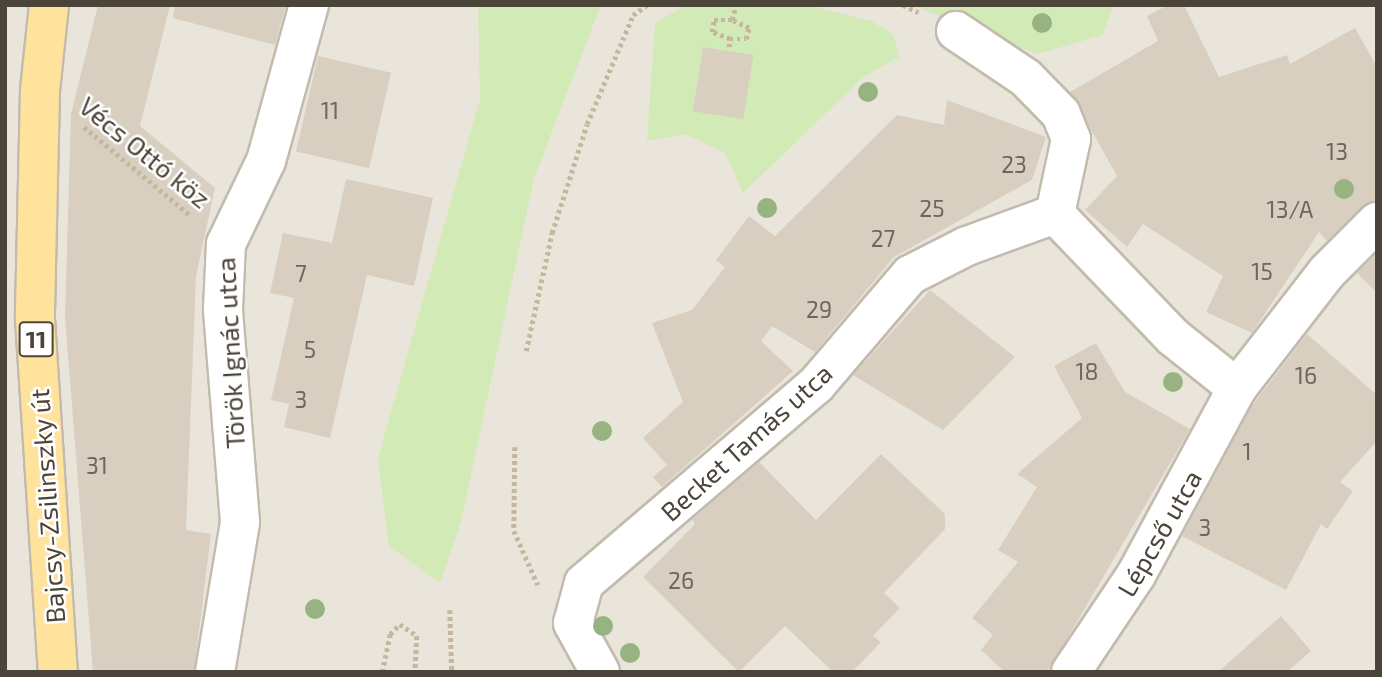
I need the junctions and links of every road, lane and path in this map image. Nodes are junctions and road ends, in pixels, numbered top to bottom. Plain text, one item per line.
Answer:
1 (49, 5) edge
2 (309, 5) edge
3 (647, 5) edge
4 (736, 5) edge
5 (732, 20) junction
6 (956, 31) dead end
7 (730, 39) junction
8 (729, 47) dead end
9 (40, 91) junction
10 (1055, 214) junction
11 (1377, 222) edge
12 (226, 244) junction
13 (526, 351) dead end
14 (1237, 388) junction
15 (515, 447) dead end
16 (541, 594) dead end
17 (450, 610) dead end
18 (597, 670) edge
19 (58, 672) edge
20 (215, 672) edge
21 (382, 672) edge
22 (415, 672) edge
23 (452, 672) edge
24 (1071, 672) edge

1 - 9 main road, Bajcsy-Zsilinszky út / 11
2 - 12 street, Török Ignác utca
3 - 13 path
4 - 5 path
5 - 7 path
5 - 7 path
6 - 10 street
7 - 8 path
9 - 12 path, Vécs Ottó köz
9 - 19 main road, Bajcsy-Zsilinszky út / 11
10 - 14 street
10 - 18 street, Becket Tamás utca
11 - 14 street
12 - 20 street, Török Ignác utca
14 - 24 street, Lépcső utca
15 - 16 path
17 - 23 path
21 - 22 path

